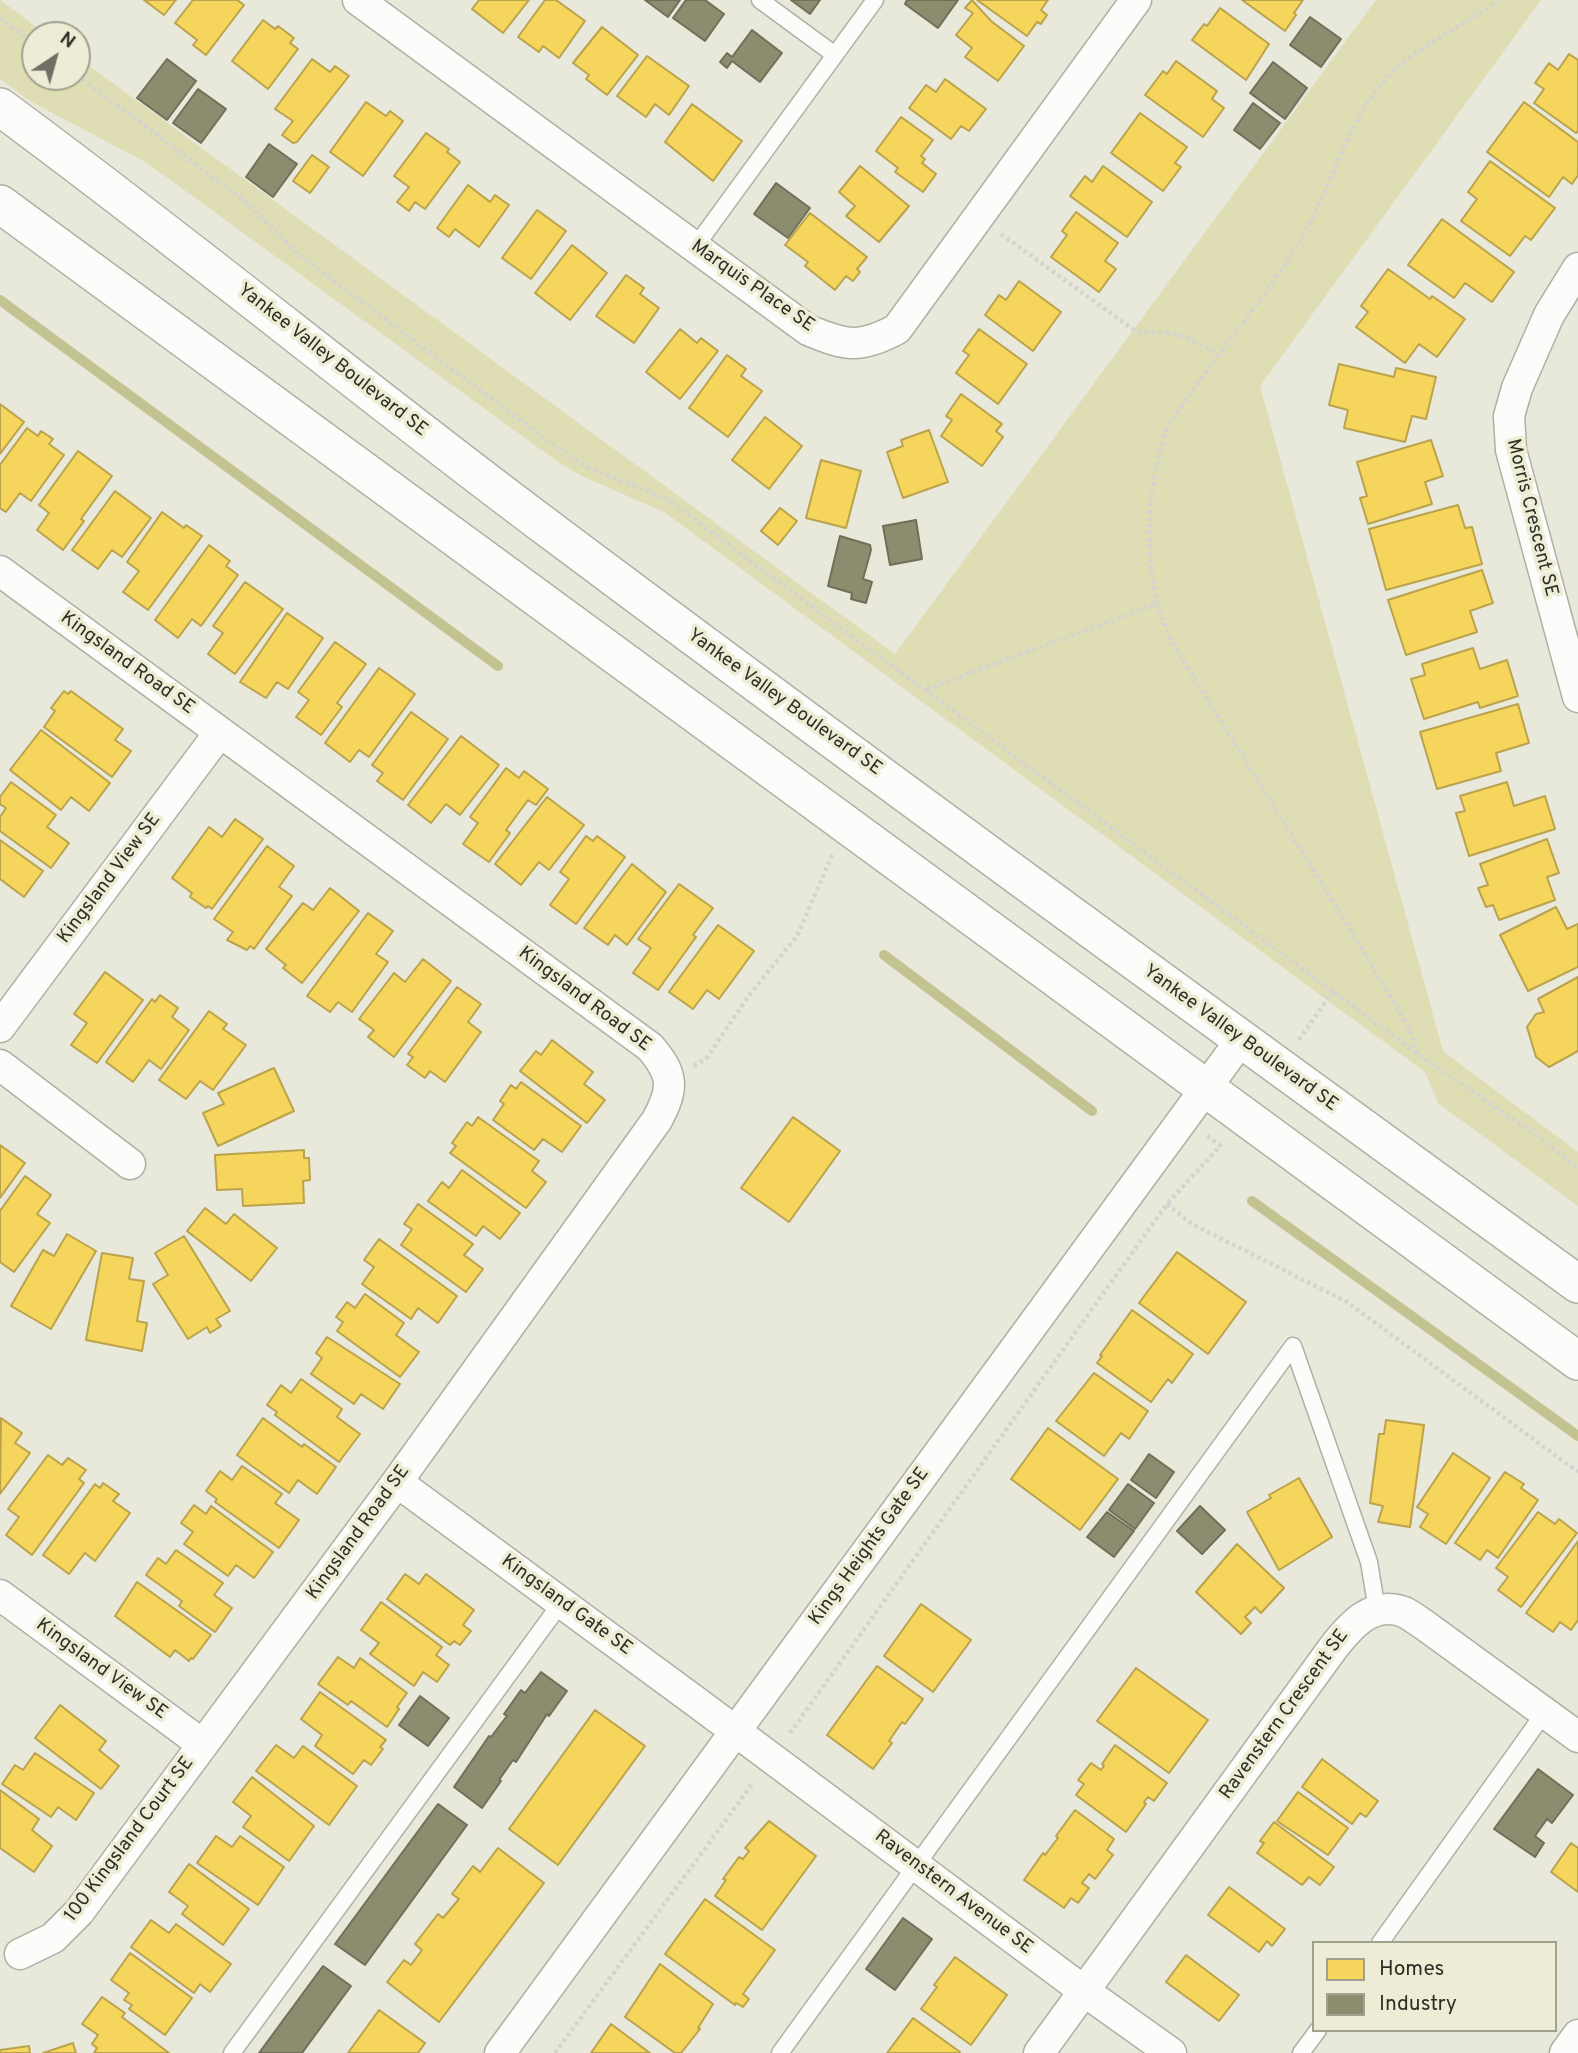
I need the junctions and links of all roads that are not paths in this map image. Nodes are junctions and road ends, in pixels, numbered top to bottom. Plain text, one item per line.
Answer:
1 (358, 0) edge
2 (760, 0) edge
3 (875, 0) edge
4 (1136, 0) edge
5 (835, 55) junction
6 (0, 107) edge
7 (0, 204) edge
8 (695, 247) junction
9 (1578, 268) edge
10 (0, 571) edge
11 (1578, 697) edge
12 (220, 732) junction
13 (0, 1027) edge
14 (1241, 1040) junction
15 (0, 1065) edge
16 (1206, 1088) junction
17 (130, 1164) dead end
18 (1578, 1284) edge
19 (1578, 1361) edge
20 (397, 1482) junction
21 (0, 1595) edge
22 (561, 1603) junction
23 (1377, 1610) junction
24 (1545, 1712) junction
25 (735, 1731) junction
26 (1578, 1737) edge
27 (202, 1744) junction
28 (916, 1865) junction
29 (1381, 1941) edge
30 (20, 1954) dead end
31 (1084, 1991) junction
32 (1317, 2032) edge
33 (1578, 2035) edge
34 (232, 2053) edge
35 (500, 2053) edge
36 (779, 2053) edge
37 (1039, 2053) edge
38 (1171, 2053) edge
39 (1301, 2053) edge
40 (1565, 2053) edge

1 - 8 street, Marquis Place SE
2 - 5 lane
3 - 5 lane
4 - 8 street, Marquis Place SE
5 - 8 lane
6 - 14 street, Yankee Valley Boulevard SE
7 - 16 street
9 - 11 street, Morris Crescent SE
10 - 12 street, Kingsland Road SE
12 - 13 street, Kingsland View SE
12 - 20 street, Kingsland Road SE
14 - 16 street, Kings Heights Gate SE
14 - 18 street, Yankee Valley Boulevard SE
15 - 17 street
16 - 19 street
16 - 25 street, Kings Heights Gate SE
20 - 22 street, Kingsland Gate SE
20 - 27 street, Kingsland Road SE
21 - 27 street, Kingsland View SE
22 - 25 street, Kingsland Gate SE
22 - 34 lane
23 - 24 street
23 - 28 lane
23 - 31 street, Ravenstern Crescent SE
24 - 26 street
24 - 29 lane
25 - 28 street, Ravenstern Avenue SE
25 - 35 street, Kings Heights Gate SE
27 - 30 street, 100 Kingsland Court SE
28 - 31 street, Ravenstern Avenue SE
28 - 36 lane
31 - 37 street, Ravenstern Crescent SE
31 - 38 street, Ravenstern Avenue SE
32 - 39 lane
33 - 40 street

